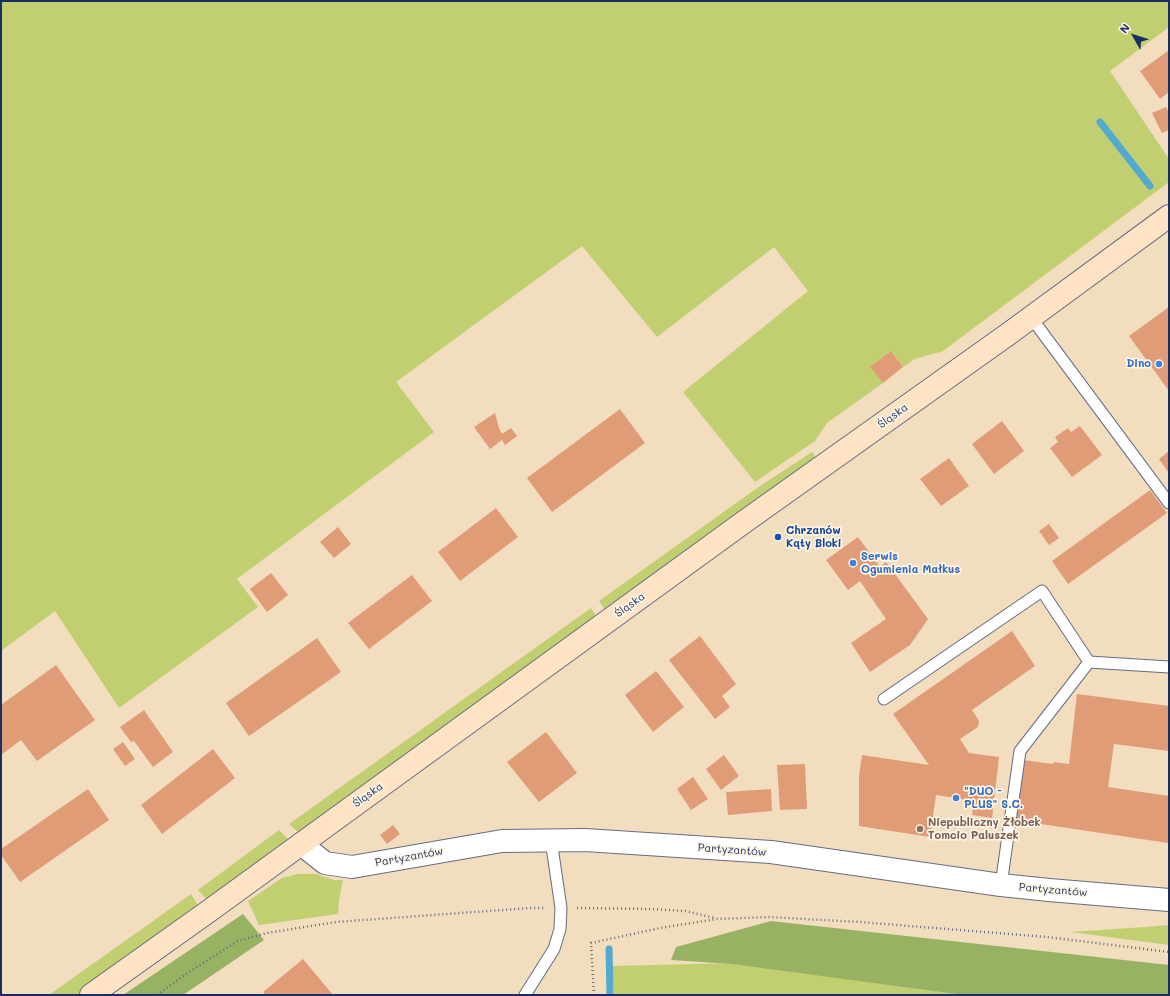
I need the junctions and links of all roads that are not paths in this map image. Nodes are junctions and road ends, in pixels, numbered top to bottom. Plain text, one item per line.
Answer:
1 (1169, 216) edge
2 (1030, 316) junction
3 (1169, 503) edge
4 (1089, 662) junction
5 (1169, 667) edge
6 (884, 699) dead end
7 (551, 840) junction
8 (301, 844) junction
9 (1001, 885) junction
10 (1169, 900) edge
11 (91, 995) edge
12 (525, 995) edge

1 - 2 main road, Śląska
2 - 3 lane
2 - 8 main road, Śląska
4 - 5 lane
4 - 6 lane
4 - 9 lane
7 - 8 street, Partyzantów
7 - 9 street, Partyzantów
7 - 12 lane
8 - 11 main road, Śląska
9 - 10 street, Partyzantów

